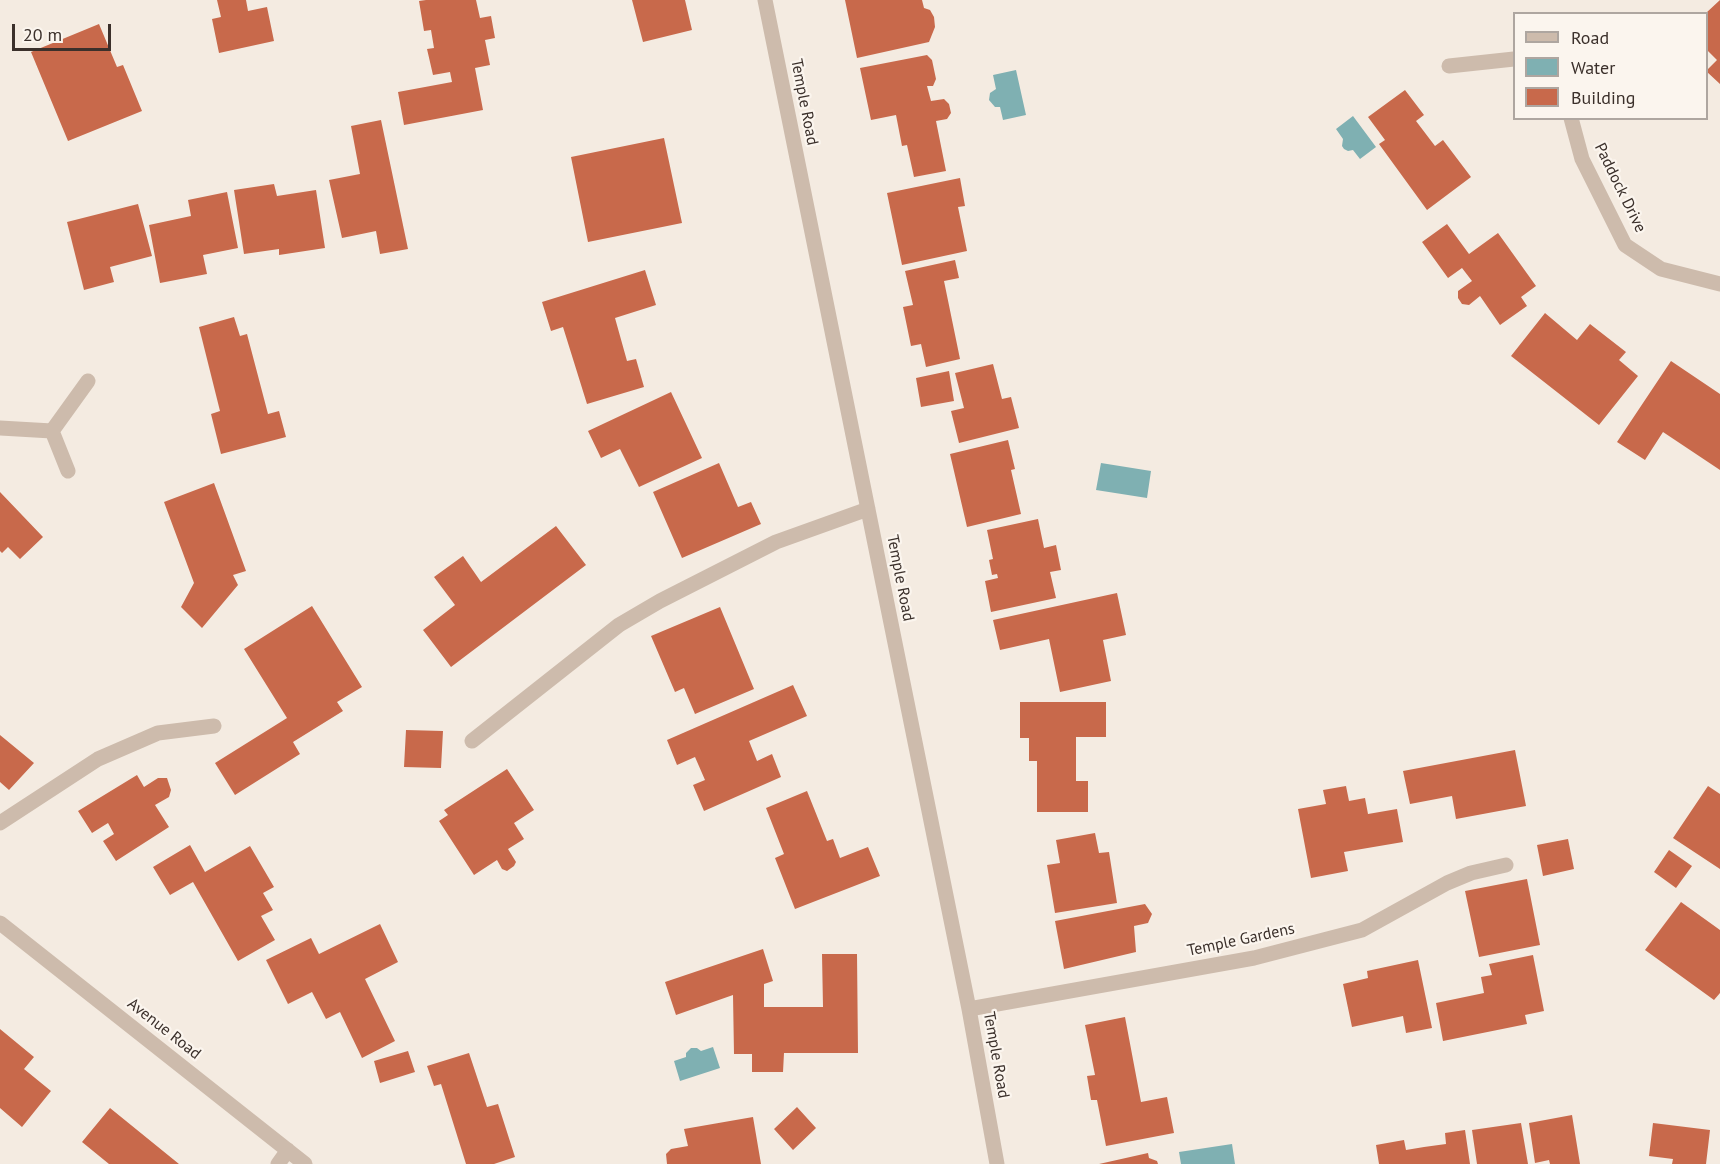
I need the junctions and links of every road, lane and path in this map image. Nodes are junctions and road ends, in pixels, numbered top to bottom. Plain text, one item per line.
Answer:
1 (765, 0) edge
2 (1513, 59) edge
3 (1449, 66) dead end
4 (1572, 120) edge
5 (1720, 284) edge
6 (88, 381) dead end
7 (0, 428) edge
8 (52, 431) junction
9 (68, 471) dead end
10 (868, 509) junction
11 (214, 726) dead end
12 (472, 741) dead end
13 (0, 823) edge
14 (1506, 865) dead end
15 (0, 923) edge
16 (969, 1009) junction
17 (288, 1150) junction
18 (278, 1164) edge
19 (305, 1164) edge
20 (997, 1164) edge

1 - 10 street, Temple Road
2 - 3 street
4 - 5 street, Paddock Drive
6 - 8 street
7 - 8 street
8 - 9 street
10 - 12 street
10 - 16 street, Temple Road
11 - 13 street
14 - 16 street, Temple Gardens
15 - 17 street, Avenue Road
16 - 20 street, Temple Road
17 - 18 street
17 - 19 street, Avenue Road

